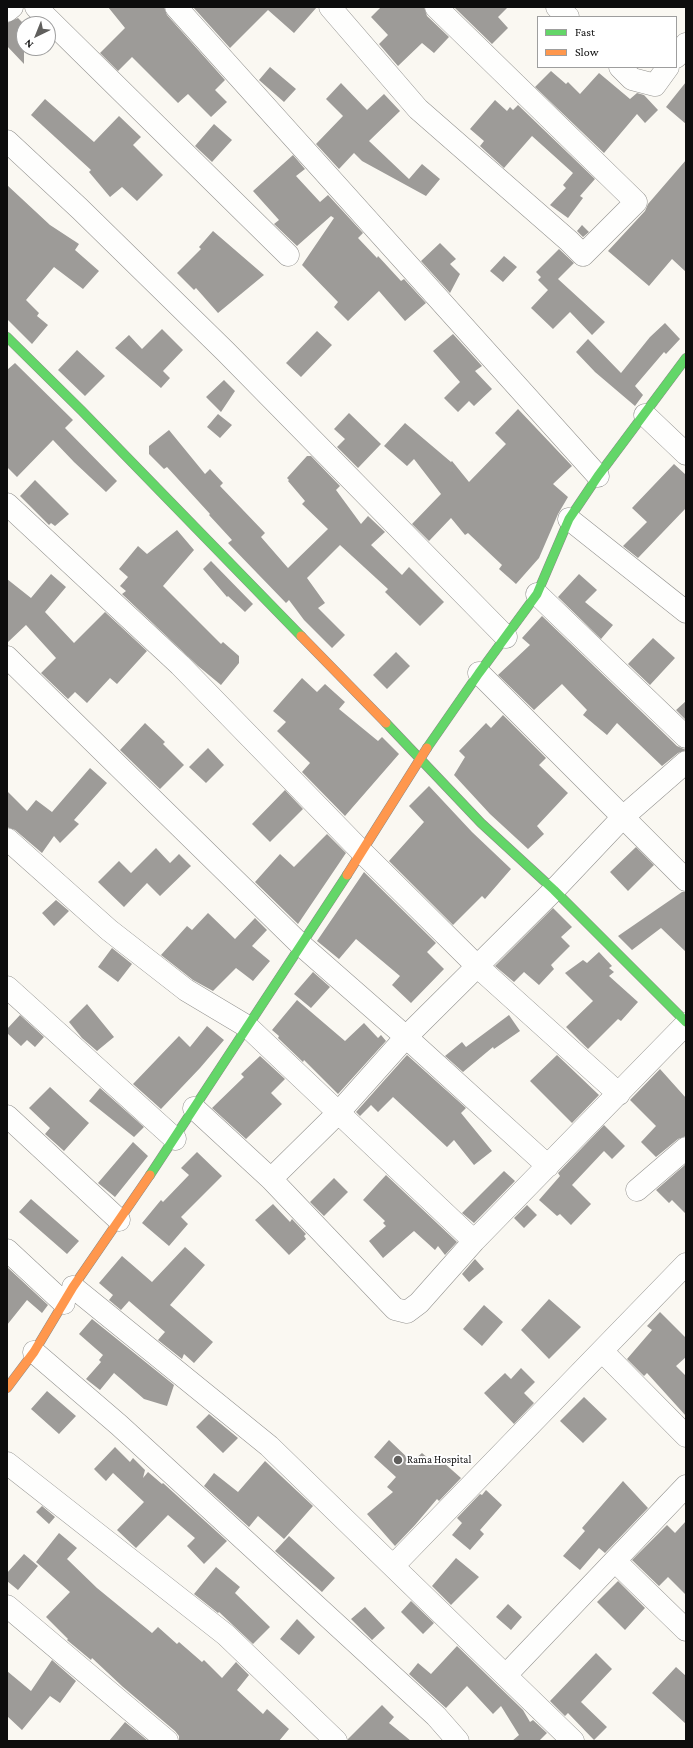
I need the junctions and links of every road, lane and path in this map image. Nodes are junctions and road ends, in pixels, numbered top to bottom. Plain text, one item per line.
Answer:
1 (12, 7) edge
2 (36, 7) edge
3 (176, 7) edge
4 (330, 7) edge
5 (436, 7) edge
6 (558, 7) edge
7 (7, 11) edge
8 (567, 16) edge
9 (686, 44) edge
10 (677, 56) edge
11 (621, 68) edge
12 (667, 68) edge
13 (7, 141) edge
14 (288, 255) dead end
15 (7, 337) edge
16 (686, 358) edge
17 (645, 414) junction
18 (686, 454) edge
19 (598, 476) junction
20 (7, 504) edge
21 (569, 518) junction
22 (537, 594) junction
23 (686, 612) edge
24 (506, 637) junction
25 (7, 657) edge
26 (478, 673) junction
27 (686, 737) edge
28 (420, 758) junction
29 (686, 762) edge
30 (623, 817) junction
31 (7, 839) edge
32 (362, 852) junction
33 (686, 880) edge
34 (554, 890) junction
35 (300, 944) junction
36 (476, 966) junction
37 (7, 987) edge
38 (686, 1023) edge
39 (248, 1027) junction
40 (406, 1037) junction
41 (619, 1094) junction
42 (194, 1108) junction
43 (339, 1112) junction
44 (7, 1116) edge
45 (175, 1139) junction
46 (686, 1148) edge
47 (548, 1166) junction
48 (271, 1179) junction
49 (637, 1190) dead end
50 (119, 1220) junction
51 (474, 1241) junction
52 (7, 1250) edge
53 (686, 1264) edge
54 (68, 1295) junction
55 (602, 1351) junction
56 (34, 1352) junction
57 (7, 1388) edge
58 (686, 1436) edge
59 (7, 1464) edge
60 (686, 1486) edge
61 (614, 1561) junction
62 (393, 1566) junction
63 (7, 1606) edge
64 (686, 1630) edge
65 (506, 1675) junction
66 (167, 1741) edge
67 (336, 1741) edge
68 (458, 1741) edge
69 (573, 1741) edge

1 - 7 street
2 - 14 street
3 - 19 street
4 - 5 street
6 - 8 street
9 - 10 street
11 - 12 street
13 - 24 street
15 - 28 street
16 - 17 street
17 - 18 street
17 - 19 street
19 - 21 street
20 - 32 street
21 - 22 street
21 - 23 street
22 - 24 street
22 - 27 street
24 - 26 street
25 - 35 street
26 - 28 street
26 - 30 street
28 - 32 street
28 - 34 street
29 - 30 street
30 - 33 street
30 - 34 street
31 - 39 street
32 - 35 street
32 - 36 street
34 - 36 street
34 - 38 street
35 - 39 street
35 - 40 street
36 - 40 street
36 - 41 street
37 - 45 street
38 - 41 street
39 - 42 street
39 - 43 street
40 - 43 street
40 - 47 street
41 - 47 street
42 - 45 street
42 - 48 street
43 - 48 street
43 - 51 street
44 - 50 street
45 - 50 street
46 - 49 street
47 - 51 street
48 - 51 street
50 - 54 street
52 - 54 street
53 - 55 street
54 - 56 street
54 - 62 street
55 - 58 street
55 - 62 street
56 - 57 street
56 - 68 street
59 - 67 street
60 - 61 street
61 - 64 street
61 - 65 street
62 - 65 street
63 - 66 street
65 - 69 street

